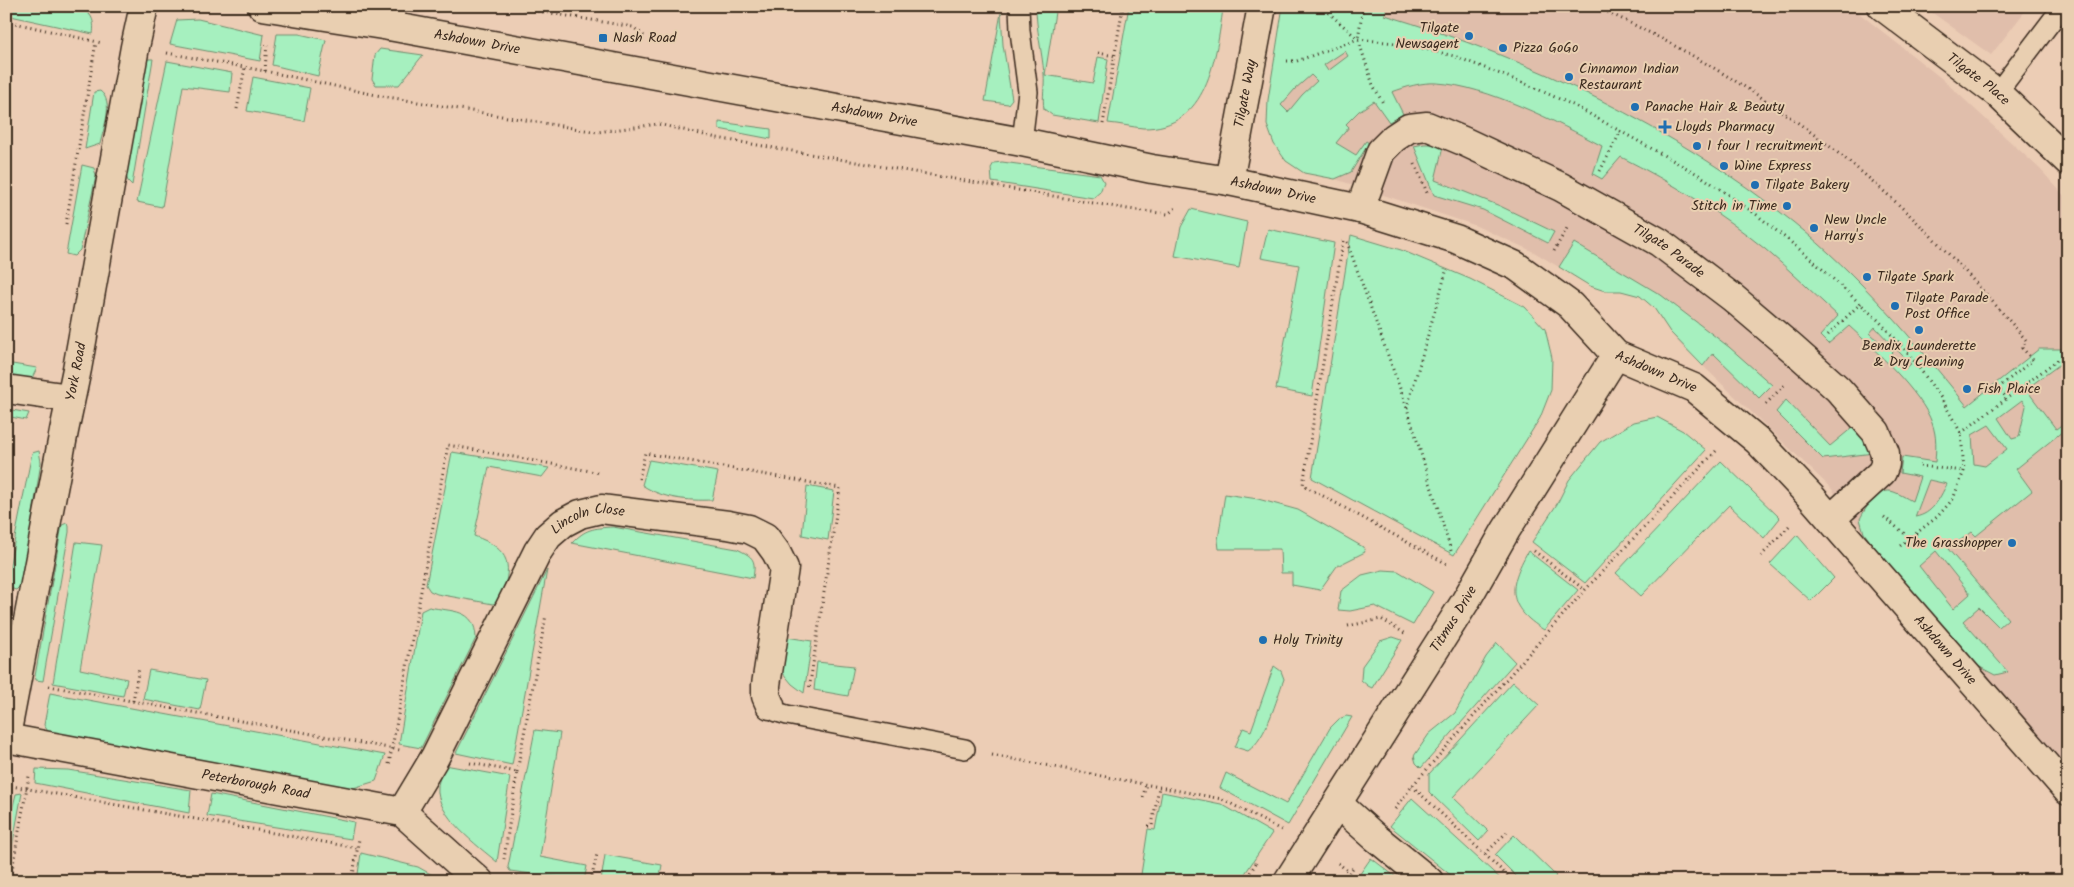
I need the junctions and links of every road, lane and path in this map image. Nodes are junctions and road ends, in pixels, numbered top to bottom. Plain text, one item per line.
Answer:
1 (144, 6) edge
2 (262, 6) edge
3 (1019, 6) edge
4 (1123, 6) edge
5 (1262, 6) edge
6 (1320, 6) edge
7 (1364, 6) edge
8 (1594, 6) edge
9 (1882, 6) edge
10 (2063, 6) edge
11 (390, 16) edge
12 (6, 21) edge
13 (135, 47) junction
14 (1098, 53) dead end
15 (1114, 56) junction
16 (244, 67) junction
17 (1997, 93) junction
18 (237, 109) dead end
19 (1022, 142) junction
20 (1097, 158) junction
21 (2068, 161) edge
22 (1229, 181) junction
23 (1180, 205) dead end
24 (1360, 209) junction
25 (1456, 239) junction
26 (2068, 352) edge
27 (1616, 356) junction
28 (6, 389) edge
29 (70, 398) junction
30 (2007, 398) junction
31 (1407, 408) junction
32 (1961, 433) dead end
33 (1718, 449) dead end
34 (610, 474) dead end
35 (629, 478) dead end
36 (1813, 499) junction
37 (1831, 519) junction
38 (1506, 530) junction
39 (1761, 556) dead end
40 (1457, 569) junction
41 (1585, 590) junction
42 (1467, 600) junction
43 (547, 609) dead end
44 (1348, 626) dead end
45 (1434, 651) junction
46 (138, 668) dead end
47 (17, 680) junction
48 (133, 701) junction
49 (770, 705) joint
50 (805, 718) junction
51 (6, 737) edge
52 (393, 749) junction
53 (965, 749) joint
54 (435, 757) junction
55 (517, 772) junction
56 (1146, 784) junction
57 (6, 785) edge
58 (1412, 786) junction
59 (1159, 787) junction
60 (2068, 791) edge
61 (1143, 797) dead end
62 (1338, 804) junction
63 (364, 806) junction
64 (402, 812) junction
65 (1148, 826) dead end
66 (1509, 830) dead end
67 (1375, 837) junction
68 (1312, 842) junction
69 (357, 848) junction
70 (597, 854) dead end
71 (1485, 854) junction
72 (504, 866) dead end
73 (1349, 872) dead end
74 (510, 876) dead end
75 (352, 881) edge
76 (479, 881) edge
77 (534, 881) edge
78 (591, 881) edge
79 (1288, 881) edge
80 (1429, 881) edge
81 (1513, 881) edge

1 - 13 street, York Road
2 - 11 street, Ashdown Drive
3 - 19 lane
4 - 15 path
5 - 22 street, Tilgate Way
6 - 7 path
8 - 30 path
9 - 17 street, Tilgate Place
10 - 17 lane
11 - 19 street, Ashdown Drive
12 - 13 path
13 - 16 path
13 - 29 street, York Road
14 - 15 path
15 - 20 path
16 - 18 path
16 - 23 path
17 - 21 street, Tilgate Place
19 - 20 street, Ashdown Drive
20 - 22 street, Ashdown Drive
22 - 24 street, Ashdown Drive
24 - 25 street, Ashdown Drive
24 - 37 street, Tilgate Parade
25 - 27 street, Ashdown Drive
25 - 31 path
26 - 30 path
27 - 36 street, Ashdown Drive
27 - 38 street, Titmus Drive
28 - 29 street
29 - 47 street, York Road
30 - 32 path
31 - 40 path
31 - 40 path
33 - 41 path
34 - 52 path
35 - 50 path
36 - 37 street, Ashdown Drive
36 - 39 path
37 - 60 street, Ashdown Drive
38 - 41 path
38 - 42 street, Titmus Drive
40 - 42 path
41 - 58 path
42 - 45 street, Titmus Drive
43 - 55 path
44 - 45 path
45 - 62 street, Titmus Drive
46 - 48 path
47 - 48 path
47 - 51 street, York Road
48 - 52 path
49 - 50 lane
49 - 54 street, Lincoln Close
50 - 53 lane
51 - 63 street, Peterborough Road
52 - 54 path
52 - 63 path
53 - 56 path
54 - 55 path
54 - 64 street, Lincoln Close
55 - 72 path
56 - 59 path
56 - 61 path
57 - 69 path
58 - 67 path
58 - 71 path
59 - 65 path
59 - 68 path
62 - 67 street
62 - 68 street, Titmus Drive
63 - 64 street, Peterborough Road
63 - 69 path
64 - 76 street
66 - 71 path
67 - 80 street
68 - 73 path
68 - 79 street, Titmus Drive
69 - 75 path
70 - 78 path
71 - 81 path
74 - 77 path

